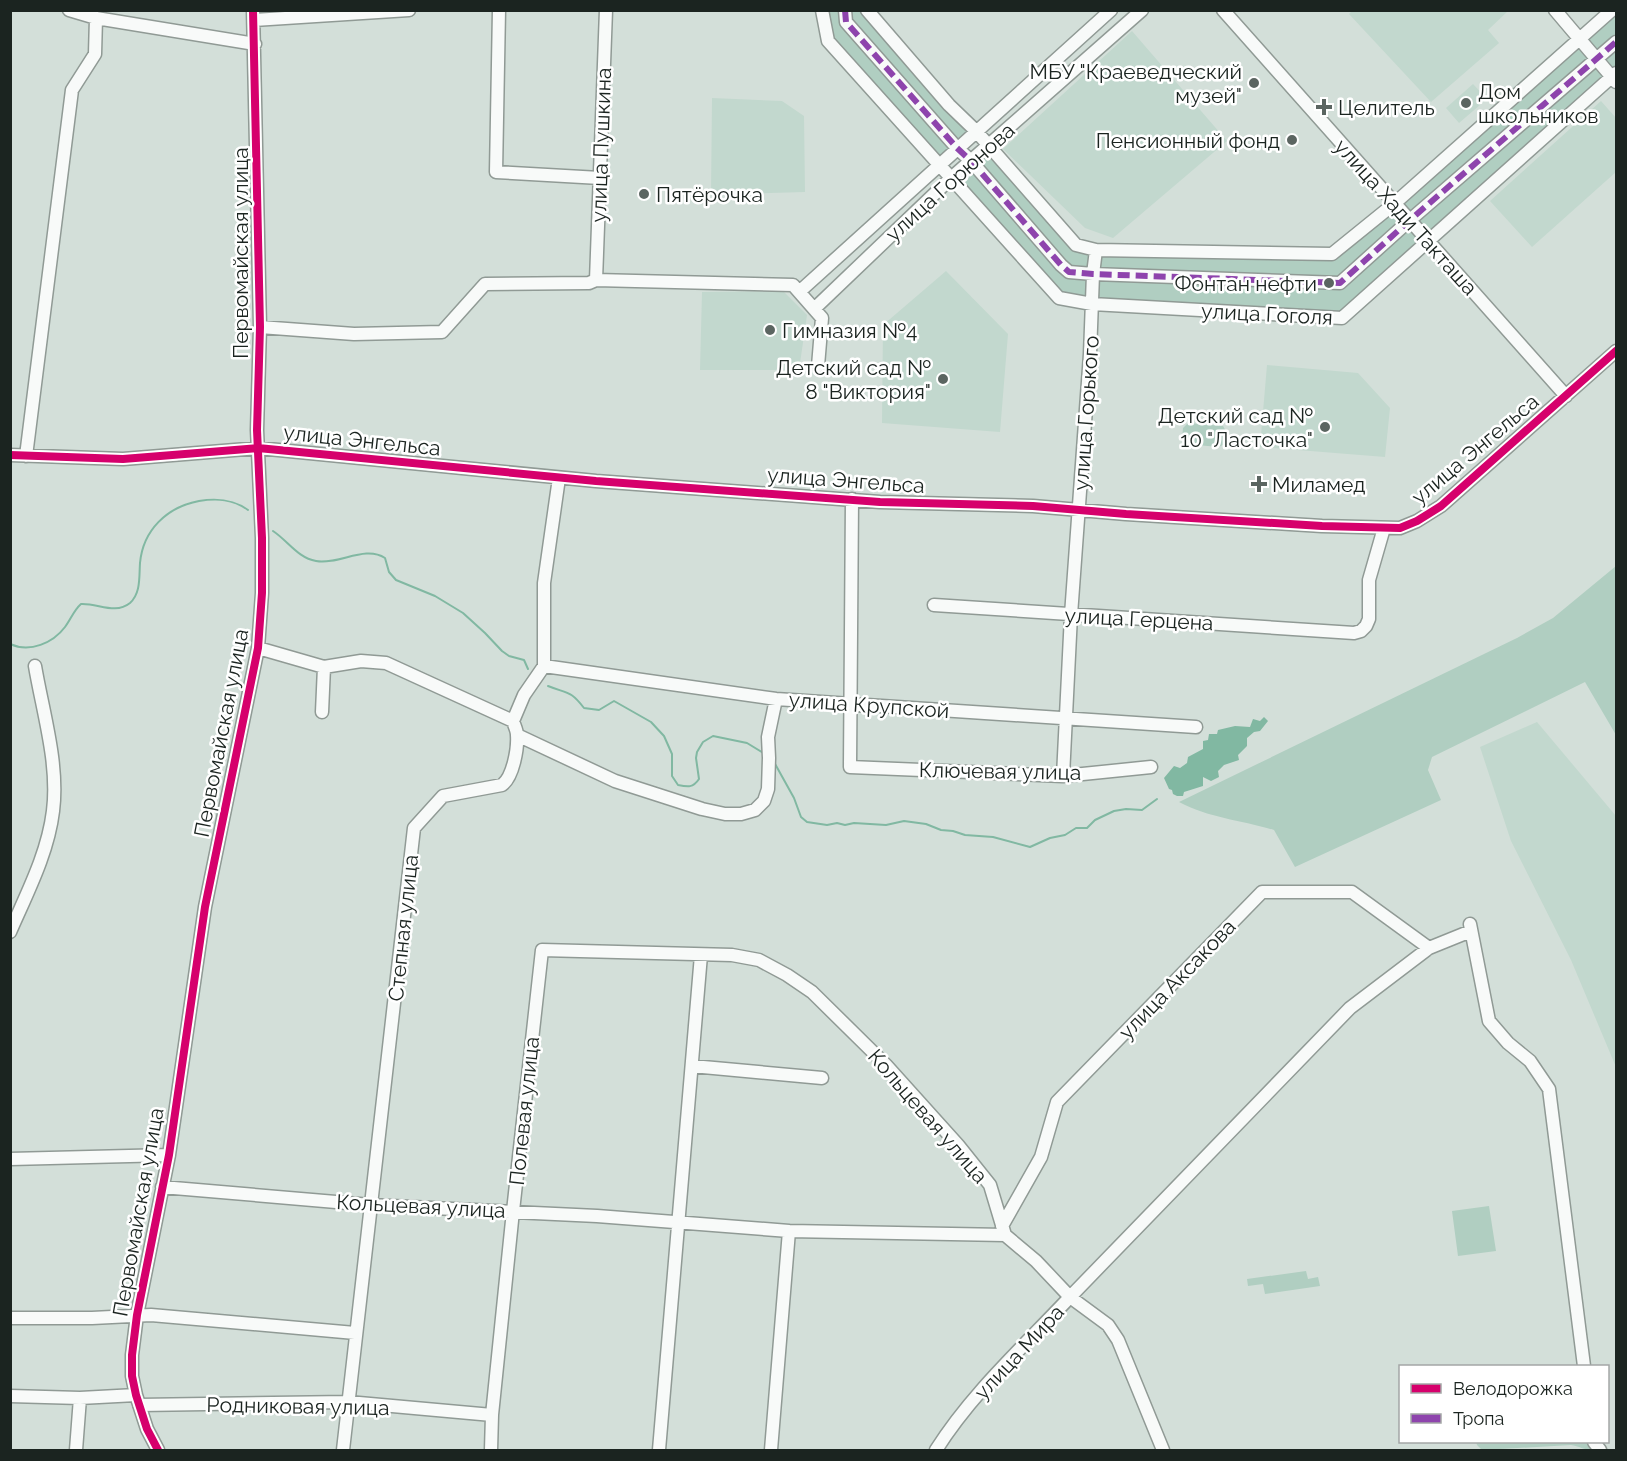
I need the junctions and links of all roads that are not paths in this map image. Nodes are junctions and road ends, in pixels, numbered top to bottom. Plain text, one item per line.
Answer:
1 (69, 10) edge
2 (409, 10) edge
3 (499, 10) edge
4 (606, 10) edge
5 (822, 10) edge
6 (845, 10) edge
7 (867, 10) edge
8 (1111, 10) edge
9 (1142, 10) edge
10 (1555, 10) edge
11 (1612, 10) edge
12 (1228, 12) edge
13 (254, 15) edge
14 (96, 18) junction
15 (1580, 38) junction
16 (1617, 42) edge
17 (255, 44) junction
18 (1597, 59) junction
19 (1615, 78) edge
20 (976, 131) junction
21 (989, 146) junction
22 (957, 148) junction
23 (971, 161) junction
24 (939, 165) junction
25 (600, 178) junction
26 (951, 178) junction
27 (1395, 203) junction
28 (1410, 219) junction
29 (1428, 242) junction
30 (1096, 250) junction
31 (1093, 274) junction
32 (597, 280) junction
33 (799, 292) junction
34 (1092, 304) junction
35 (814, 309) junction
36 (260, 327) junction
37 (1617, 351) edge
38 (818, 366) dead end
39 (1566, 396) junction
40 (258, 448) junction
41 (10, 455) edge
42 (26, 456) junction
43 (559, 478) junction
44 (852, 499) junction
45 (1080, 511) junction
46 (1384, 528) junction
47 (934, 605) dead end
48 (1071, 615) junction
49 (258, 648) junction
50 (35, 666) dead end
51 (544, 666) junction
52 (324, 667) junction
53 (776, 699) junction
54 (850, 703) junction
55 (322, 712) dead end
56 (1066, 720) junction
57 (513, 721) junction
58 (1196, 727) dead end
59 (517, 735) junction
60 (1150, 767) dead end
61 (1063, 776) junction
62 (10, 932) edge
63 (1429, 948) junction
64 (542, 950) joint
65 (701, 955) junction
66 (692, 1066) junction
67 (822, 1078) dead end
68 (169, 1155) junction
69 (10, 1159) edge
70 (162, 1188) junction
71 (371, 1205) junction
72 (513, 1211) junction
73 (679, 1224) junction
74 (1004, 1230) junction
75 (789, 1231) junction
76 (1070, 1297) junction
77 (137, 1315) junction
78 (10, 1318) edge
79 (355, 1333) junction
80 (1584, 1365) edge
81 (10, 1396) edge
82 (81, 1398) junction
83 (137, 1400) junction
84 (348, 1402) junction
85 (492, 1415) junction
86 (76, 1450) edge
87 (158, 1450) edge
88 (343, 1450) edge
89 (491, 1450) edge
90 (659, 1450) edge
91 (771, 1450) edge
92 (936, 1450) edge
93 (1163, 1450) edge

1 - 14 street
2 - 13 street
3 - 25 street
4 - 25 street, улица Пушкина
5 - 24 street, улица Гоголя
6 - 22 street
7 - 20 street
8 - 20 street, улица Горюнова
9 - 21 street, улица Горюнова
10 - 15 street
11 - 15 street
12 - 27 street, улица Хади Такташа
13 - 17 street, Первомайская улица
14 - 17 street
14 - 42 street
15 - 18 street
15 - 27 street
16 - 18 street
17 - 36 street, Первомайская улица
18 - 19 street
18 - 28 street
19 - 29 street, улица Гоголя
20 - 21 street
20 - 22 street, улица Горюнова
21 - 23 street, улица Горюнова
21 - 30 street
22 - 23 street
22 - 24 street, улица Горюнова
23 - 26 street, улица Горюнова
23 - 31 street
24 - 26 street, улица Гоголя
24 - 33 street, улица Горюнова
25 - 32 street, улица Пушкина
26 - 34 street, улица Гоголя
26 - 35 street, улица Горюнова
27 - 28 street, улица Хади Такташа
27 - 30 street
28 - 29 street, улица Хади Такташа
28 - 31 street
29 - 34 street, улица Гоголя
29 - 39 street, улица Хади Такташа
30 - 31 street, улица Горького
31 - 34 street, улица Горького
32 - 33 street
32 - 36 street
33 - 35 street
34 - 45 street, улица Горького
35 - 38 street
36 - 40 street, Первомайская улица
37 - 39 street, улица Энгельса
39 - 46 street, улица Энгельса
40 - 42 street, улица Энгельса
40 - 43 street, улица Энгельса
40 - 49 street, Первомайская улица
41 - 42 street, улица Энгельса
43 - 44 street, улица Энгельса
43 - 51 street
44 - 45 street, улица Энгельса
44 - 54 street
45 - 46 street, улица Энгельса
45 - 48 street, улица Горького
46 - 48 street, улица Герцена
47 - 48 street, улица Герцена
48 - 56 street, улица Горького
49 - 52 street
49 - 68 street, Первомайская улица
50 - 62 street
51 - 53 street, улица Крупской
51 - 57 street
52 - 55 street
52 - 57 street
53 - 54 street, улица Крупской
53 - 59 street
54 - 56 street, улица Крупской
54 - 61 street, Ключевая улица
56 - 58 street, улица Крупской
56 - 61 street, улица Горького
57 - 59 street, Степная улица
59 - 71 street, Степная улица
60 - 61 street, Ключевая улица
63 - 74 street, улица Аксакова
63 - 76 street
63 - 80 street
64 - 65 street, Кольцевая улица
64 - 72 street, Полевая улица
65 - 66 street
65 - 74 street, Кольцевая улица
66 - 67 street
66 - 73 street
68 - 69 street
68 - 70 street, Первомайская улица
70 - 71 street, Кольцевая улица
70 - 77 street, Первомайская улица
71 - 72 street, Кольцевая улица
71 - 79 street, Степная улица
72 - 73 street, Кольцевая улица
72 - 85 street, Полевая улица
73 - 75 street, Кольцевая улица
73 - 90 street
74 - 75 street, Кольцевая улица
74 - 76 street, улица Мира
75 - 91 street
76 - 92 street, улица Мира
76 - 93 street
77 - 78 street
77 - 79 street
77 - 83 street, Первомайская улица
79 - 84 street, Степная улица
81 - 82 street, Родниковая улица
82 - 83 street, Родниковая улица
82 - 86 street
83 - 84 street, Родниковая улица
83 - 87 street, Первомайская улица
84 - 85 street, Родниковая улица
84 - 88 street, Степная улица
85 - 89 street, Полевая улица

